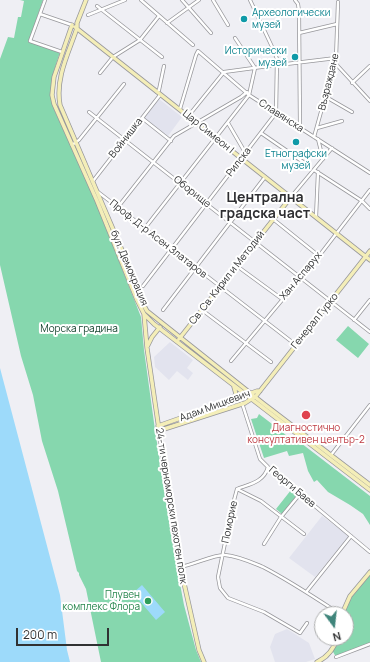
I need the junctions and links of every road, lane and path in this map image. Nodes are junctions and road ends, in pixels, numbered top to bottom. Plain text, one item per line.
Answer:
1 (45, 0) edge
2 (86, 0) edge
3 (125, 0) edge
4 (141, 0) edge
5 (182, 0) edge
6 (199, 0) edge
7 (213, 0) edge
8 (250, 0) edge
9 (295, 0) edge
10 (338, 2) dead end
11 (97, 6) dead end
12 (188, 8) junction
13 (101, 10) junction
14 (40, 14) junction
15 (88, 15) dead end
16 (159, 16) junction
17 (77, 23) junction
18 (167, 23) junction
19 (337, 24) junction
20 (72, 25) junction
21 (228, 25) dead end
22 (77, 28) junction
23 (211, 33) dead end
24 (299, 33) junction
25 (235, 38) dead end
26 (140, 40) junction
27 (193, 45) dead end
28 (62, 52) junction
29 (112, 57) junction
30 (162, 57) dead end
31 (336, 58) junction
32 (300, 62) junction
33 (335, 62) junction
34 (277, 65) junction
35 (164, 66) dead end
36 (370, 66) edge
37 (255, 68) junction
38 (224, 72) junction
39 (100, 73) dead end
40 (352, 83) junction
41 (124, 84) dead end
42 (158, 93) junction
43 (248, 93) junction
44 (326, 97) junction
45 (370, 101) edge
46 (180, 110) junction
47 (89, 112) dead end
48 (352, 112) dead end
49 (276, 113) junction
50 (190, 114) dead end
51 (98, 118) junction
52 (142, 118) junction
53 (342, 122) dead end
54 (197, 123) junction
55 (228, 123) junction
56 (300, 128) junction
57 (317, 128) junction
58 (261, 133) junction
59 (314, 137) junction
60 (216, 138) junction
61 (318, 139) junction
62 (125, 140) junction
63 (171, 141) junction
64 (76, 143) junction
65 (72, 145) junction
66 (332, 148) junction
67 (246, 154) junction
68 (242, 159) junction
69 (323, 159) junction
70 (153, 162) junction
71 (309, 166) dead end
72 (314, 170) junction
73 (318, 172) junction
74 (370, 173) edge
75 (265, 177) junction
76 (93, 182) junction
77 (179, 183) junction
78 (370, 190) edge
79 (97, 191) junction
80 (291, 197) junction
81 (362, 201) junction
82 (206, 204) junction
83 (118, 207) junction
84 (370, 210) edge
85 (316, 217) junction
86 (272, 219) junction
87 (231, 222) junction
88 (145, 228) junction
89 (336, 233) junction
90 (255, 241) junction
91 (172, 249) junction
92 (370, 251) edge
93 (319, 256) junction
94 (366, 257) junction
95 (370, 260) edge
96 (195, 267) junction
97 (241, 268) dead end
98 (301, 278) junction
99 (143, 286) dead end
100 (220, 287) junction
101 (282, 300) junction
102 (370, 300) edge
103 (331, 301) junction
104 (163, 310) dead end
105 (202, 310) junction
106 (144, 314) junction
107 (354, 320) junction
108 (160, 321) junction
109 (264, 321) junction
110 (160, 328) junction
111 (370, 332) edge
112 (180, 338) junction
113 (177, 341) junction
114 (246, 343) junction
115 (296, 345) junction
116 (147, 348) junction
117 (231, 361) dead end
118 (271, 362) dead end
119 (233, 386) junction
120 (260, 391) junction
121 (251, 393) junction
122 (246, 395) junction
123 (256, 396) junction
124 (251, 399) junction
125 (233, 400) junction
126 (242, 403) junction
127 (370, 405) edge
128 (158, 426) junction
129 (158, 431) junction
130 (331, 455) junction
131 (268, 468) junction
132 (370, 485) edge
133 (237, 489) junction
134 (370, 490) edge
135 (300, 494) junction
136 (282, 517) junction
137 (304, 534) dead end
138 (351, 536) junction
139 (264, 544) dead end
140 (370, 552) edge
141 (223, 554) junction
142 (180, 567) junction
143 (370, 572) edge
144 (308, 592) junction
145 (329, 606) edge
146 (345, 606) edge
147 (307, 623) dead end
148 (370, 644) edge
149 (334, 646) edge
150 (336, 657) dead end
151 (202, 658) junction
152 (200, 662) edge
153 (204, 662) edge
154 (317, 662) edge

1 - 14 street
2 - 17 main road
3 - 13 street
4 - 16 street
5 - 12 street
6 - 12 street
7 - 21 street
8 - 34 street
9 - 24 street
10 - 19 street, Възраждане
11 - 13 street
12 - 18 street
12 - 23 street
13 - 15 street
13 - 26 street
14 - 20 street, Цар Симеон I
14 - 28 street
16 - 18 street
16 - 26 street
17 - 20 main road
17 - 22 main road, бул. Демокрация
18 - 27 street
19 - 24 street
19 - 31 street, Възраждане
20 - 22 main road, Цар Симеон I
20 - 28 main road, бул. Демокрация
22 - 29 main road, Цар Симеон I
22 - 64 main road, бул. Демокрация
24 - 32 street
25 - 37 street
26 - 29 street
26 - 30 street
28 - 65 main road, бул. Демокрация
29 - 39 street
29 - 42 main road, Цар Симеон I
31 - 32 street
31 - 33 street, Възраждане
32 - 34 street
32 - 56 street
33 - 40 street
33 - 44 street, Възраждане
34 - 37 street
34 - 49 street
35 - 42 street
36 - 40 street
37 - 38 street
37 - 43 street
38 - 43 street, Славянска
38 - 46 street, Славянска
38 - 50 street
40 - 45 street
41 - 51 street
42 - 46 main road, Цар Симеон I
42 - 52 street, Войнишка
43 - 49 street, Славянска
43 - 54 street
43 - 55 street
44 - 48 street
44 - 57 street, Възраждане
46 - 54 main road, Цар Симеон I
47 - 51 street, Оборище
49 - 56 street, Славянска
49 - 58 street, Рилска
51 - 62 street, Оборище
51 - 64 street
52 - 62 street, Войнишка
52 - 63 street
53 - 57 street
54 - 60 main road, Цар Симеон I
54 - 63 street
55 - 60 street
55 - 67 street
56 - 59 street, Славянска
57 - 59 street, Възраждане
58 - 67 street, Рилска
58 - 71 street
59 - 61 street, Славянска
60 - 68 main road, Цар Симеон I
60 - 77 street
61 - 66 street, Славянска
61 - 69 street
62 - 70 street, Оборище
62 - 76 street, Войнишка
63 - 70 street
64 - 65 street
64 - 76 main road, бул. Демокрация
65 - 106 main road, бул. Демокрация
66 - 69 street, Св. Св. Кирил и Методий
66 - 74 street, Славянска
67 - 68 street, Рилска
68 - 75 main road, Цар Симеон I
68 - 82 street, Рилска
69 - 72 street, Св. Св. Кирил и Методий
70 - 77 street, Оборище
70 - 83 street
72 - 73 street
72 - 80 street, Св. Св. Кирил и Методий
73 - 81 street
73 - 85 street
75 - 80 main road, Цар Симеон I
75 - 87 street
76 - 79 main road, бул. Демокрация
77 - 82 street, Оборище
77 - 88 street
78 - 81 street, Хан Аспарух
79 - 83 street, Проф. Д-р Асен Златаров
79 - 108 main road, бул. Демокрация
80 - 85 main road, Цар Симеон I
80 - 86 main road, Св. Св. Кирил и Методий
81 - 84 street
81 - 89 street, Хан Аспарух
82 - 87 street, Оборище
82 - 91 street, Рилска
83 - 88 street, Проф. Д-р Асен Златаров
85 - 89 main road, Цар Симеон I
86 - 90 main road, Св. Св. Кирил и Методий
86 - 93 street
87 - 90 street, Оборище
87 - 96 street
88 - 91 street, Проф. Д-р Асен Златаров
89 - 93 street, Хан Аспарух
89 - 94 main road, Цар Симеон I
90 - 98 street, Оборище
90 - 100 main road, Св. Св. Кирил и Методий
91 - 96 street, Проф. Д-р Асен Златаров
91 - 99 street, Рилска
92 - 94 main road, Генерал Гурко
93 - 98 street, Хан Аспарух
94 - 95 main road, Цар Симеон I
94 - 103 main road, Генерал Гурко
96 - 100 street, Проф. Д-р Асен Златаров
96 - 104 street
97 - 101 street
98 - 101 street, Хан Аспарух
98 - 103 street, Оборище
100 - 105 main road, Св. Св. Кирил и Методий
100 - 109 street, Проф. Д-р Асен Златаров
101 - 109 street, Хан Аспарух
102 - 107 street
103 - 107 street, Оборище
103 - 115 main road, Генерал Гурко
105 - 112 main road, Св. Св. Кирил и Методий
105 - 114 street
106 - 110 main road, бул. Демокрация
106 - 116 main road, 24-ти черноморски пехотен полк
107 - 111 street, Оборище
108 - 110 main road
108 - 112 main road, бул. Демокрация
109 - 114 street, Хан Аспарух
109 - 115 street, Проф. Д-р Асен Златаров
110 - 113 main road, бул. Демокрация
110 - 116 main road
112 - 113 main road, Св. Св. Кирил и Методий
112 - 121 main road, бул. Демокрация
113 - 119 main road
114 - 117 street, Хан Аспарух
114 - 118 street
115 - 120 main road, Генерал Гурко
116 - 128 main road, 24-ти черноморски пехотен полк
119 - 122 main road
119 - 125 main road
120 - 121 main road, Адам Мицкевич
120 - 123 main road, Адам Мицкевич
121 - 122 main road, Адам Мицкевич
121 - 123 main road, бул. Демокрация
122 - 124 main road
122 - 125 main road, Адам Мицкевич
123 - 124 main road, Адам Мицкевич
123 - 130 main road, бул. Демокрация
124 - 126 main road, Адам Мицкевич
124 - 134 main road
125 - 128 main road, Адам Мицкевич
126 - 129 main road, Адам Мицкевич
126 - 131 street, Георги Баев
127 - 130 street
128 - 129 main road, 24-ти черноморски пехотен полк
129 - 142 main road, 24-ти черноморски пехотен полк
130 - 132 main road, бул. Демокрация
131 - 133 street, Поморие
131 - 135 street, Георги Баев
133 - 136 street
133 - 141 street, Поморие
135 - 136 street
135 - 138 street, Георги Баев
136 - 137 street
136 - 139 street
138 - 140 street, Георги Баев
138 - 144 street
141 - 142 street
141 - 144 street
141 - 147 street, Поморие
142 - 151 main road, 24-ти черноморски пехотен полк
143 - 146 main road
144 - 145 street
148 - 150 street
149 - 154 main road
151 - 152 street
151 - 153 main road, 24-ти черноморски пехотен полк

